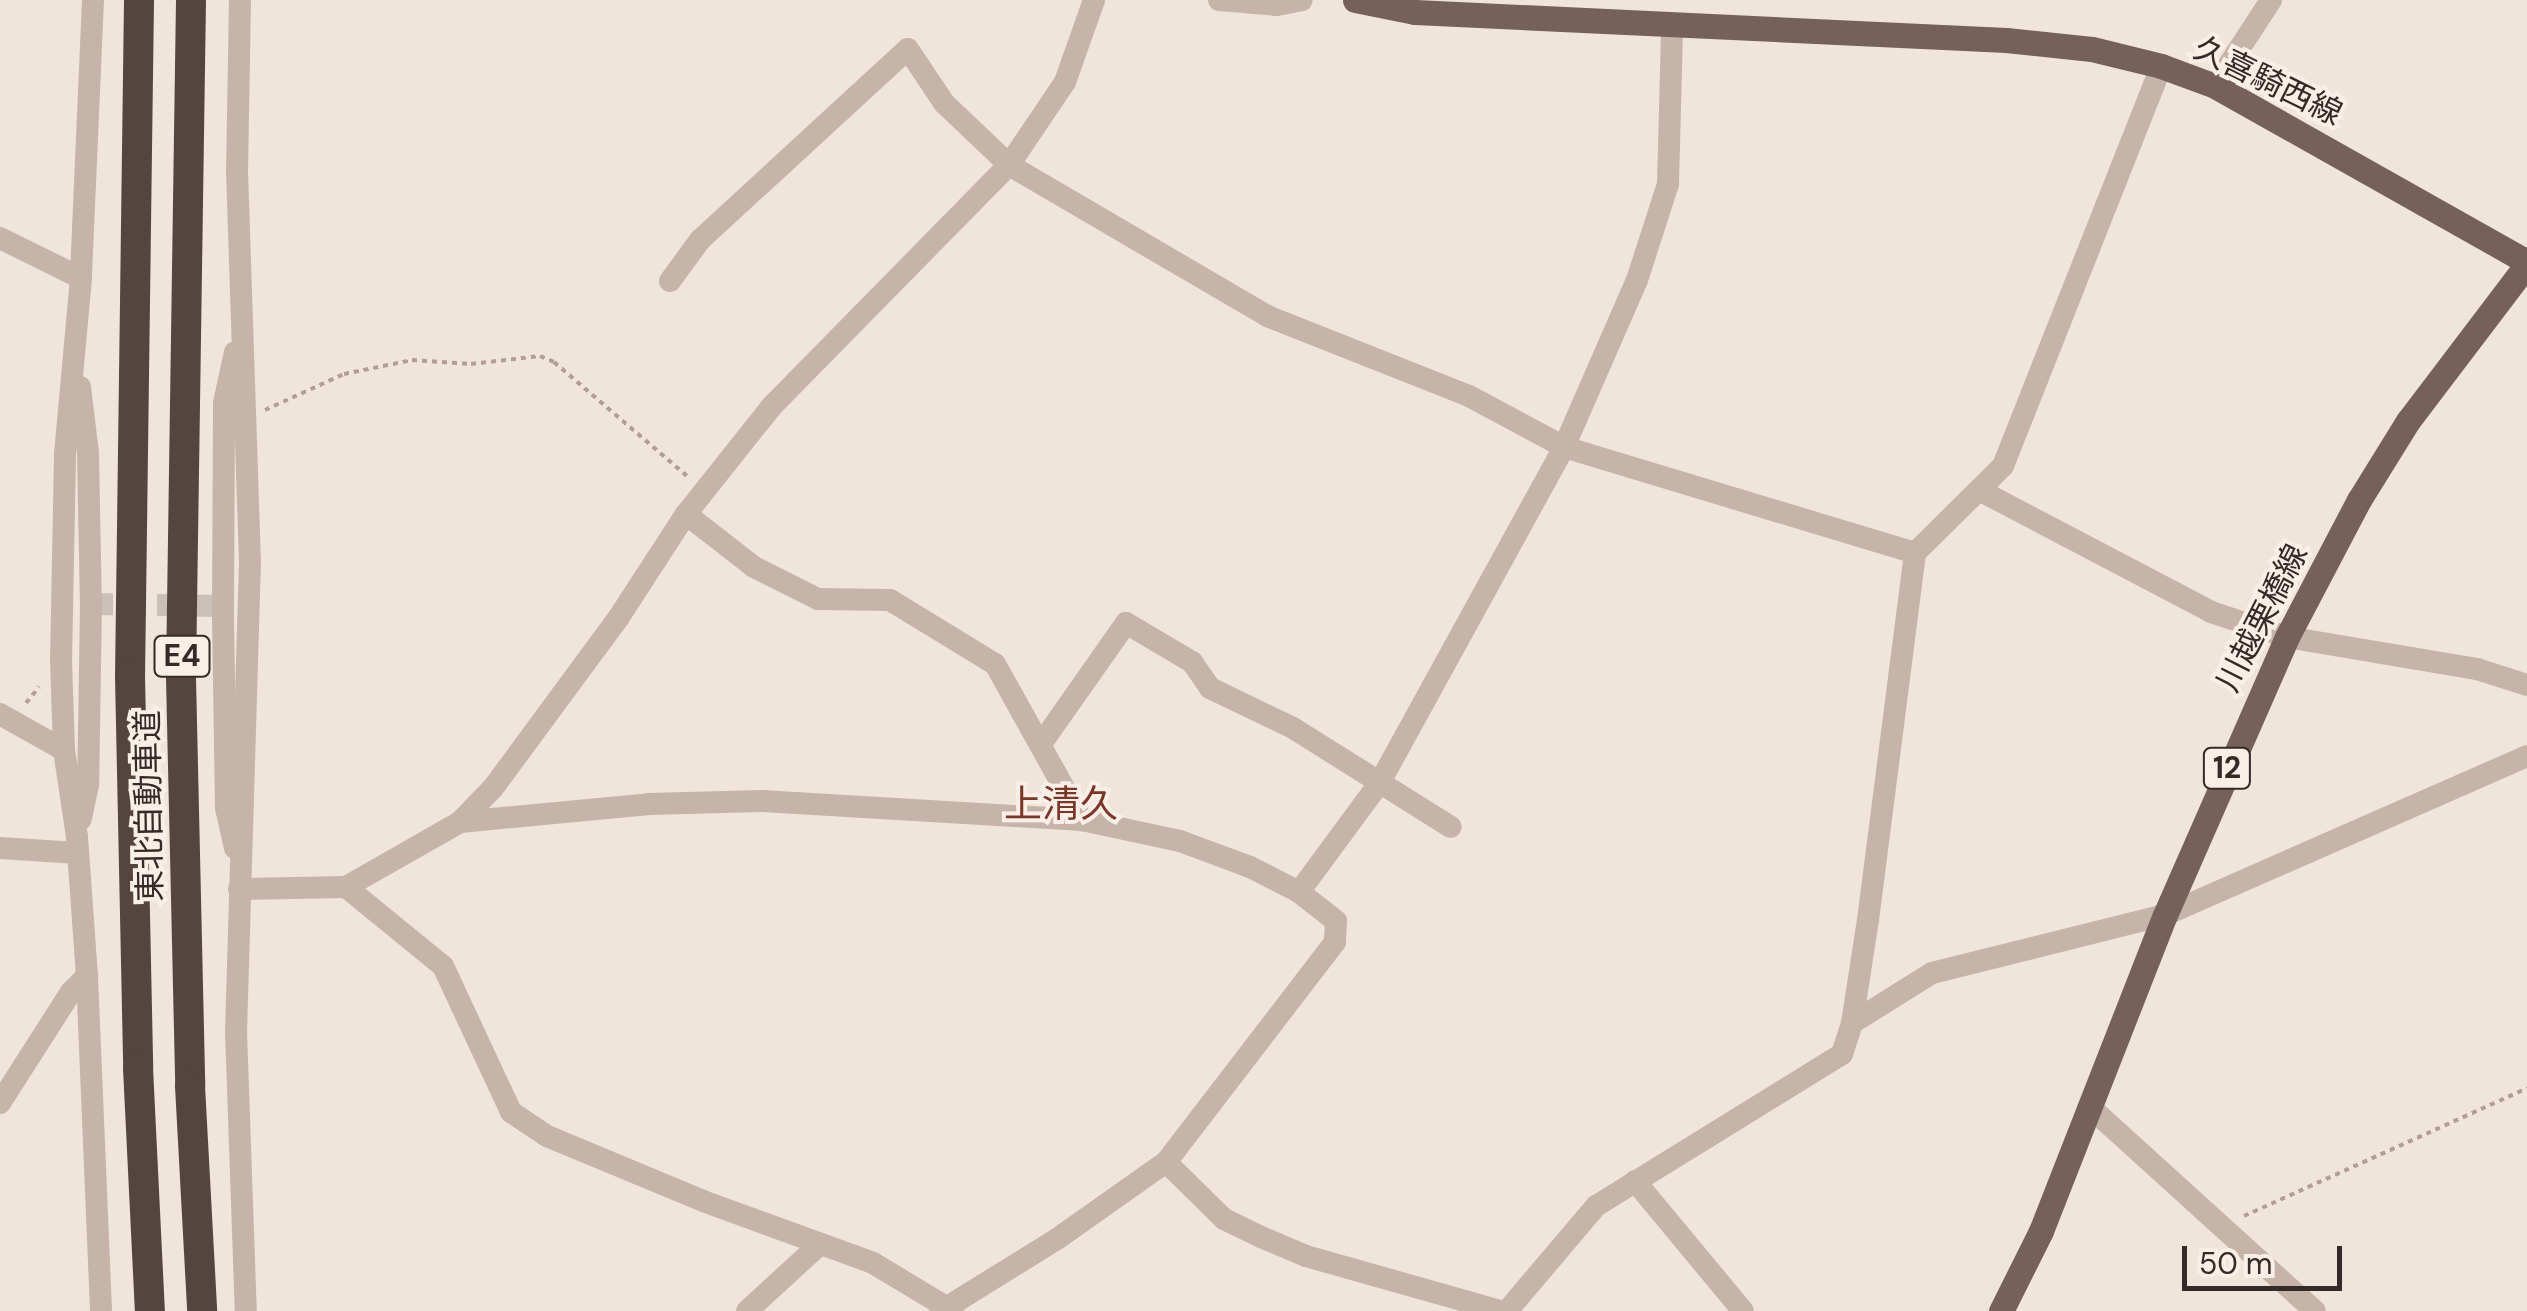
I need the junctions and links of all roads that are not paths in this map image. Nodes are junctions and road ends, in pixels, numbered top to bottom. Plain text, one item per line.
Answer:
1 (93, 0) edge
2 (139, 0) edge
3 (191, 0) edge
4 (240, 0) edge
5 (1094, 0) edge
6 (1219, 0) edge
7 (1302, 0) edge
8 (1356, 0) edge
9 (2271, 0) edge
10 (1672, 26) junction
11 (2161, 66) junction
12 (2216, 86) junction
13 (1009, 166) junction
14 (0, 238) edge
15 (2527, 263) edge
16 (82, 278) junction
17 (670, 281) dead end
18 (241, 332) junction
19 (74, 350) junction
20 (1564, 448) junction
21 (1979, 490) junction
22 (686, 514) junction
23 (1916, 553) junction
24 (2287, 637) junction
25 (2527, 686) edge
26 (6, 717) edge
27 (1041, 744) junction
28 (64, 750) junction
29 (2527, 756) edge
30 (1380, 782) junction
31 (1082, 820) junction
32 (460, 822) junction
33 (1451, 827) dead end
34 (78, 845) junction
35 (0, 848) edge
36 (239, 880) junction
37 (346, 887) junction
38 (1299, 892) junction
39 (2164, 915) junction
40 (87, 976) junction
41 (1852, 1024) junction
42 (0, 1102) edge
43 (2090, 1108) junction
44 (1166, 1162) junction
45 (1635, 1182) junction
46 (820, 1244) junction
47 (948, 1309) edge
48 (102, 1311) edge
49 (150, 1311) edge
50 (202, 1311) edge
51 (246, 1311) edge
52 (746, 1311) edge
53 (1504, 1311) edge
54 (1742, 1311) edge
55 (2001, 1311) edge
56 (2315, 1311) edge

1 - 16 street
2 - 49 highway, 東北自動車道 / E4
3 - 50 highway, 東北自動車道 / E4
4 - 18 street
5 - 13 street
6 - 7 street
8 - 10 main road, 久喜騎西線
9 - 12 street
10 - 11 main road, 久喜騎西線
10 - 20 street
11 - 12 main road, 久喜騎西線
11 - 21 street
12 - 15 main road, 久喜騎西線
13 - 17 street
13 - 20 street
13 - 22 street
14 - 16 street
15 - 24 main road, 川越栗橋線 / 12
16 - 19 street
18 - 36 street
18 - 36 street
19 - 28 street
19 - 34 street
20 - 23 street
20 - 30 street
21 - 23 street
21 - 24 street
22 - 27 street
22 - 32 street
23 - 41 street
24 - 25 street
24 - 39 main road, 川越栗橋線 / 12
26 - 28 street
27 - 30 street
27 - 31 street
28 - 34 street
29 - 39 street
30 - 33 street
30 - 38 street
31 - 32 street
31 - 38 street
32 - 37 street
34 - 35 street
34 - 40 street
36 - 37 street
36 - 51 street
37 - 46 street
38 - 44 street
39 - 41 street
39 - 43 main road, 川越栗橋線 / 12
40 - 42 street
40 - 48 street
41 - 45 street
43 - 55 main road, 川越栗橋線 / 12
43 - 56 street
44 - 47 street
44 - 53 street
45 - 53 street
45 - 54 street
46 - 47 street
46 - 52 street

